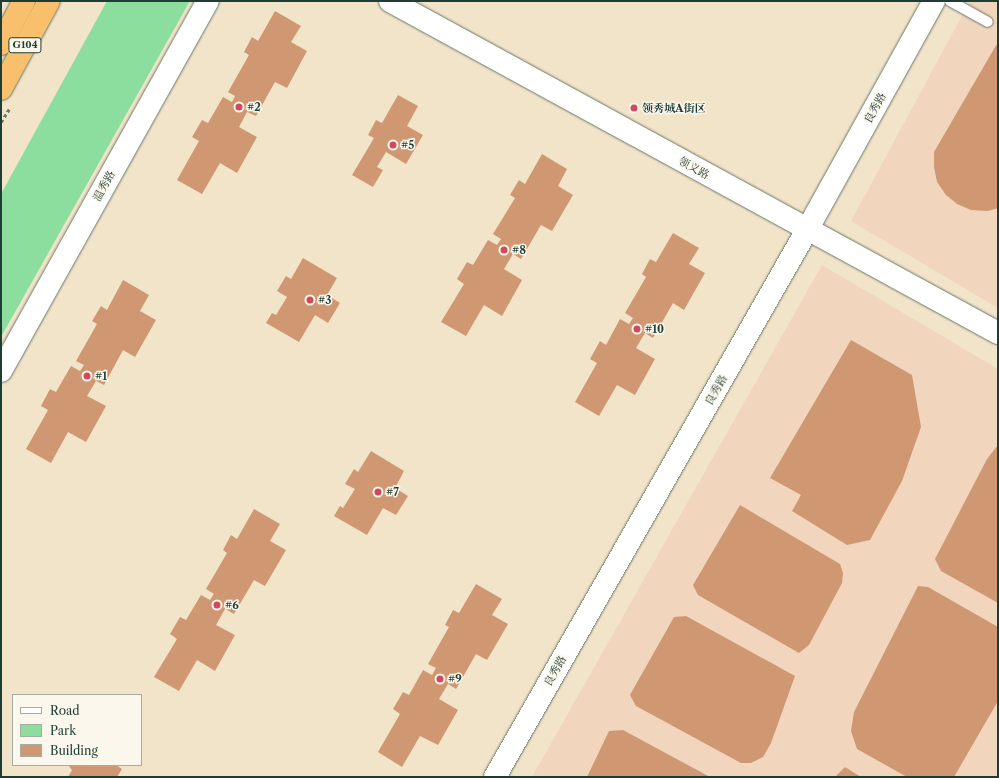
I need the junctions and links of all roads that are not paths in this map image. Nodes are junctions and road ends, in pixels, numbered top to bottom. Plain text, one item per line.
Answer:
1 (24, 1) edge
2 (49, 1) edge
3 (208, 1) edge
4 (390, 1) edge
5 (934, 1) edge
6 (950, 1) edge
7 (988, 22) dead end
8 (1, 44) edge
9 (1, 89) edge
10 (807, 230) junction
11 (998, 334) edge
12 (1, 371) edge
13 (495, 777) edge

1 - 8 highway
2 - 9 highway, G104
3 - 12 street, 温秀路
4 - 10 street, 领义路
5 - 10 street, 良秀路
6 - 7 lane
10 - 11 street, 领义路
10 - 13 street, 良秀路

